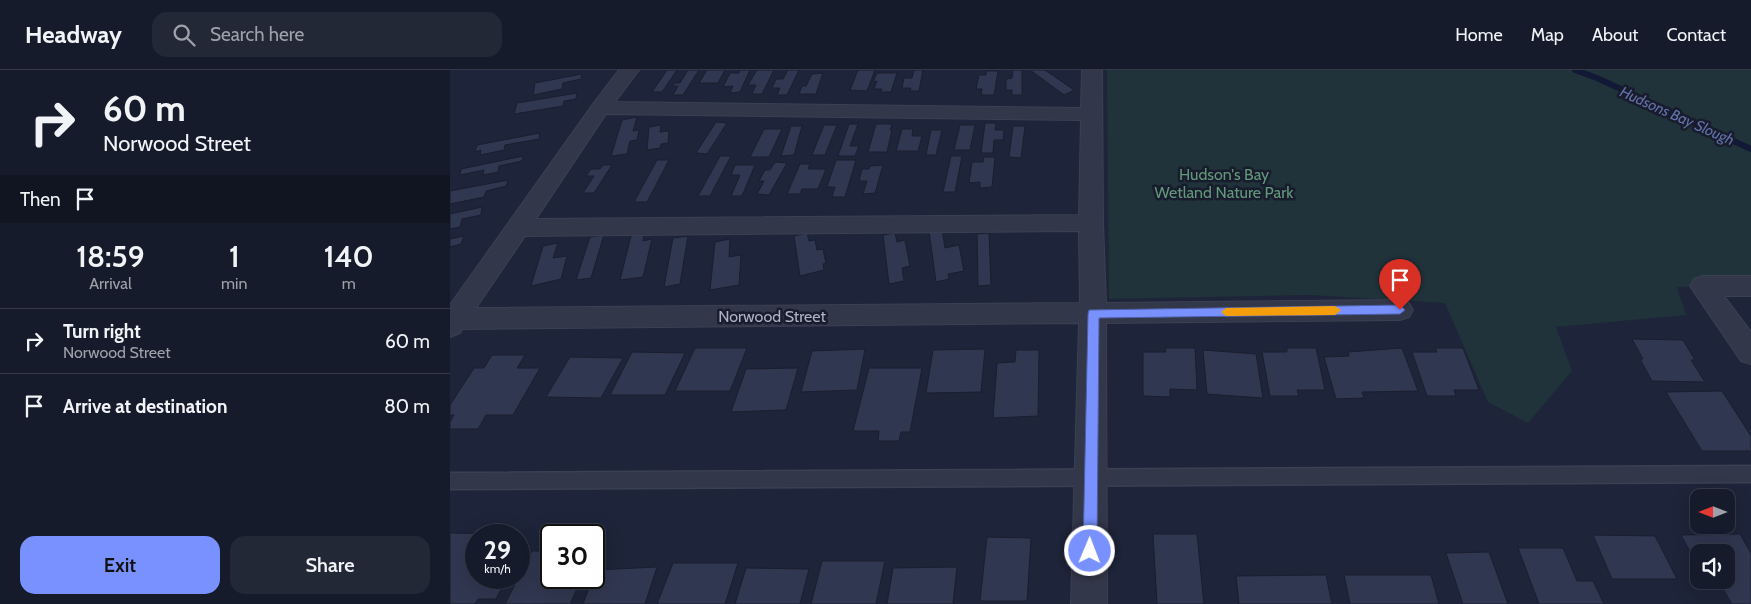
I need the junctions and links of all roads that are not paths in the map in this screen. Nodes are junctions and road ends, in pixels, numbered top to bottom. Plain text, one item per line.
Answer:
1 (629, 70) edge
2 (1092, 70) edge
3 (600, 108) junction
4 (1093, 114) junction
5 (1091, 223) junction
6 (518, 228) junction
7 (1751, 286) edge
8 (1400, 310) dead end
9 (1093, 314) junction
10 (452, 321) edge
11 (1751, 353) edge
12 (1751, 474) edge
13 (1091, 479) junction
14 (450, 481) edge
15 (1089, 604) edge

1 - 3 street
2 - 4 street
3 - 4 street
3 - 6 street
4 - 5 street
5 - 6 street
5 - 9 street
6 - 10 street
7 - 11 street
8 - 9 street, Norwood Street
9 - 10 street, Norwood Street
9 - 13 street
12 - 13 lane
13 - 14 lane
13 - 15 street

